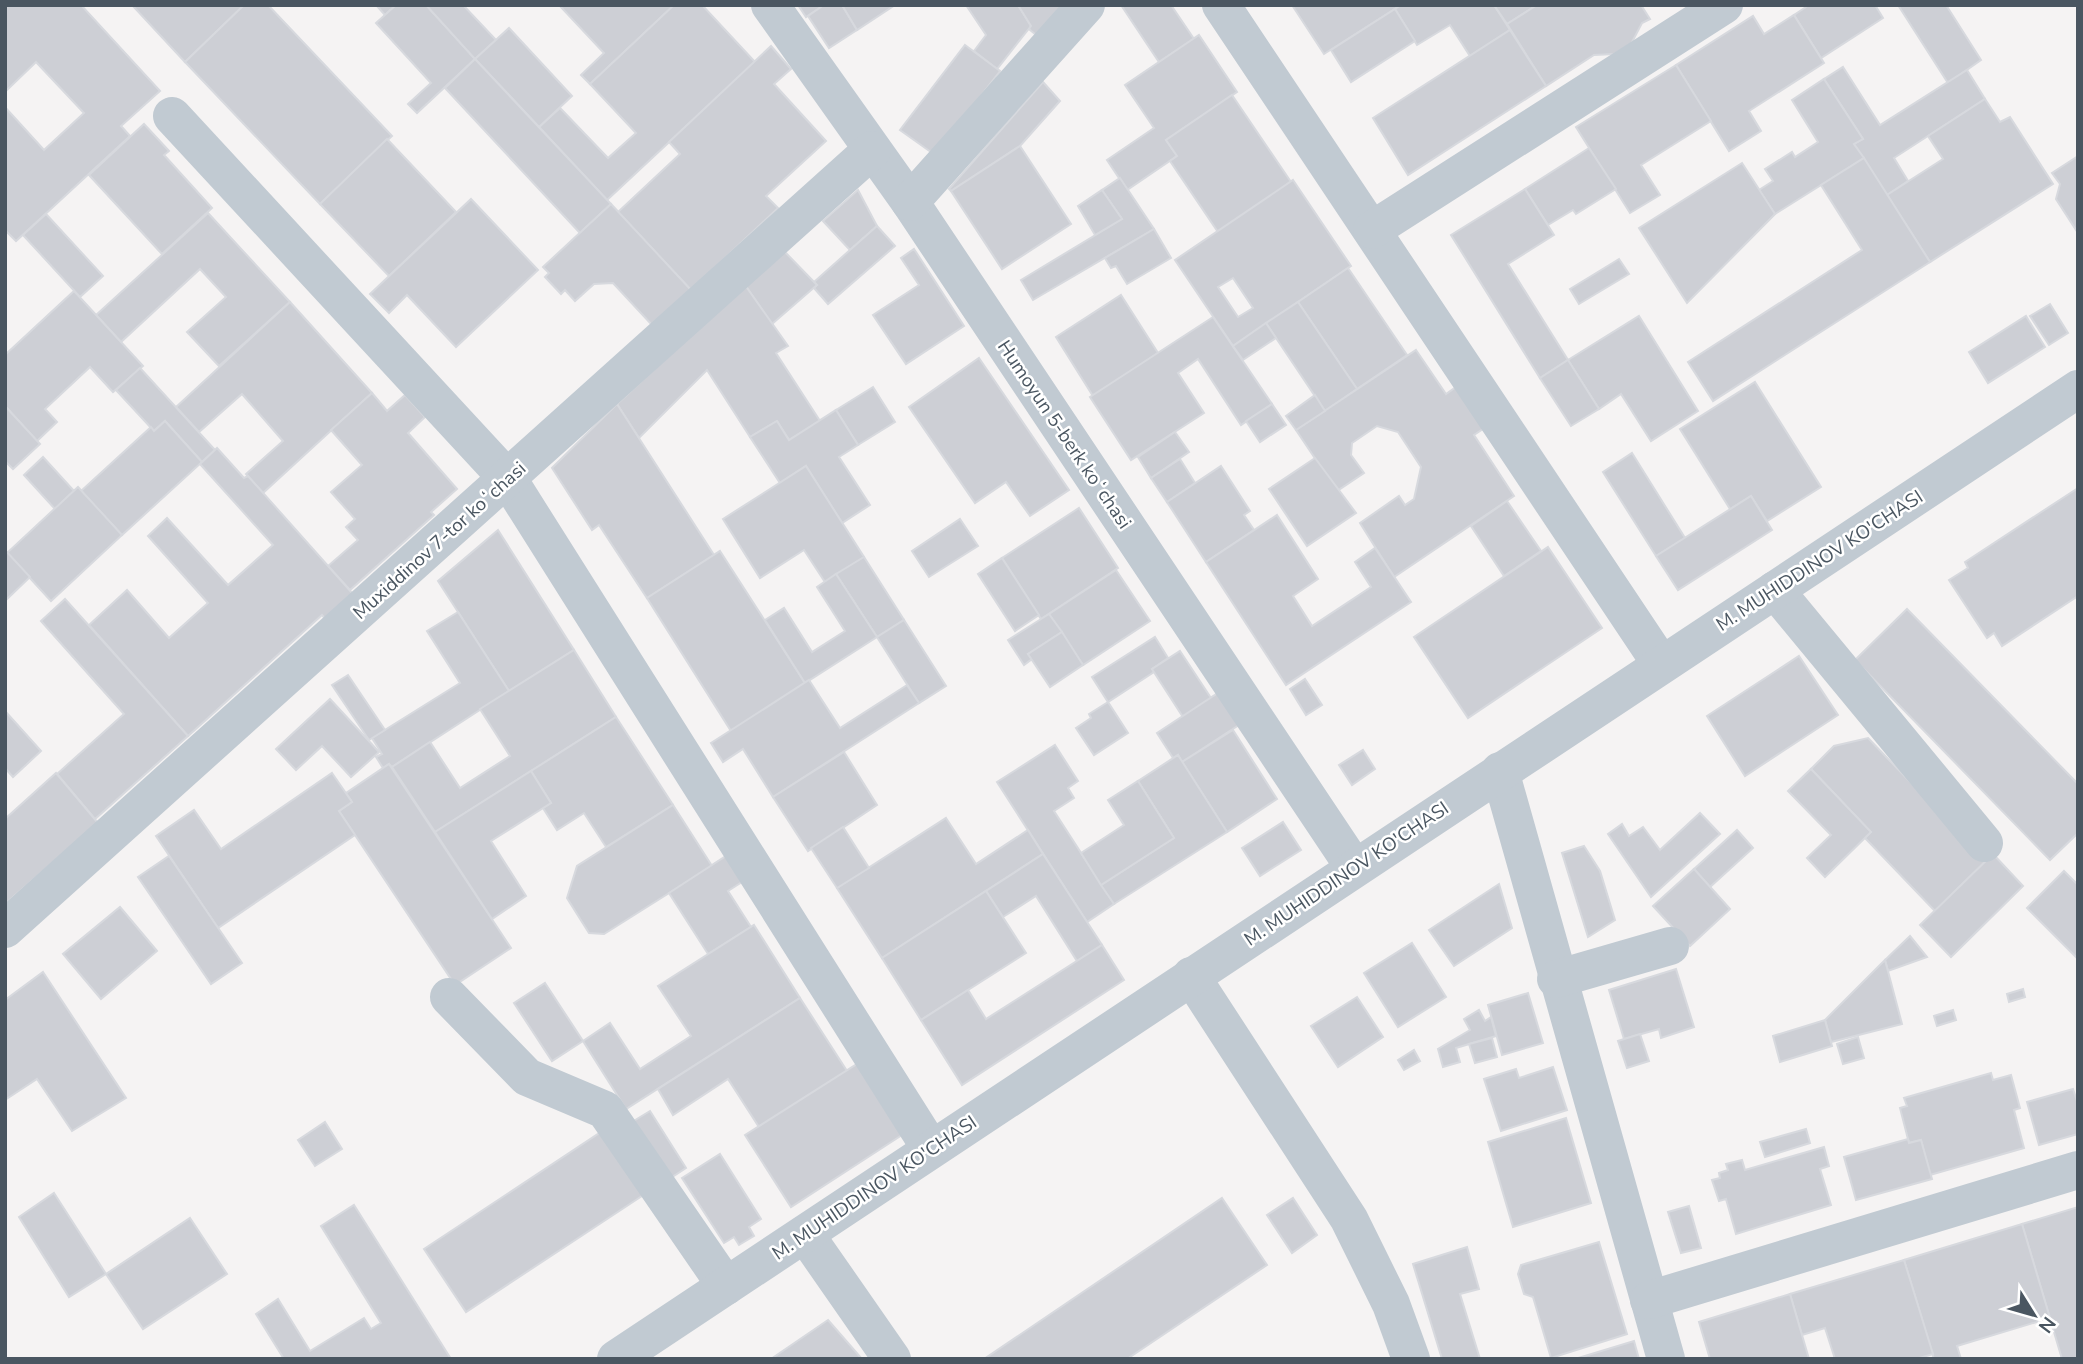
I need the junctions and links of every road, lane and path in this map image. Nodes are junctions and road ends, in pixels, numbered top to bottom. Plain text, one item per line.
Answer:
1 (771, 5) edge
2 (1086, 5) edge
3 (1221, 5) edge
4 (1724, 5) edge
5 (172, 116) dead end
6 (872, 150) junction
7 (910, 202) junction
8 (1372, 230) junction
9 (2078, 390) edge
10 (508, 479) junction
11 (1774, 590) junction
12 (1661, 664) junction
13 (1500, 771) junction
14 (1984, 843) dead end
15 (1354, 867) junction
16 (5, 929) edge
17 (1670, 946) dead end
18 (1191, 976) junction
19 (1556, 979) junction
20 (449, 997) dead end
21 (931, 1149) junction
22 (2078, 1170) edge
23 (805, 1234) junction
24 (726, 1286) junction
25 (1649, 1300) junction
26 (616, 1359) edge
27 (892, 1359) edge
28 (1410, 1359) edge
29 (1666, 1359) edge

1 - 6 street, Humoyun 5-berk koʻchasi
2 - 7 street
3 - 8 street
4 - 8 street
5 - 10 street
6 - 7 street, Humoyun 5-berk koʻchasi
6 - 10 street, Muxiddinov 7-tor koʻchasi
7 - 15 street, Humoyun 5-berk koʻchasi
8 - 12 street
9 - 11 street, M. MUHIDDINOV KO'CHASI
10 - 16 street, Muxiddinov 7-tor koʻchasi
10 - 21 street
11 - 12 street, M. MUHIDDINOV KO'CHASI
11 - 14 street
12 - 13 street, M. MUHIDDINOV KO'CHASI
13 - 15 street, M. MUHIDDINOV KO'CHASI
13 - 19 street
15 - 18 street, M. MUHIDDINOV KO'CHASI
17 - 19 street
18 - 21 street, M. MUHIDDINOV KO'CHASI
18 - 28 street
19 - 25 street
20 - 24 street
21 - 23 street, M. MUHIDDINOV KO'CHASI
22 - 25 street
23 - 24 street, M. MUHIDDINOV KO'CHASI
23 - 27 street
24 - 26 street, M. MUHIDDINOV KO'CHASI
25 - 29 street

